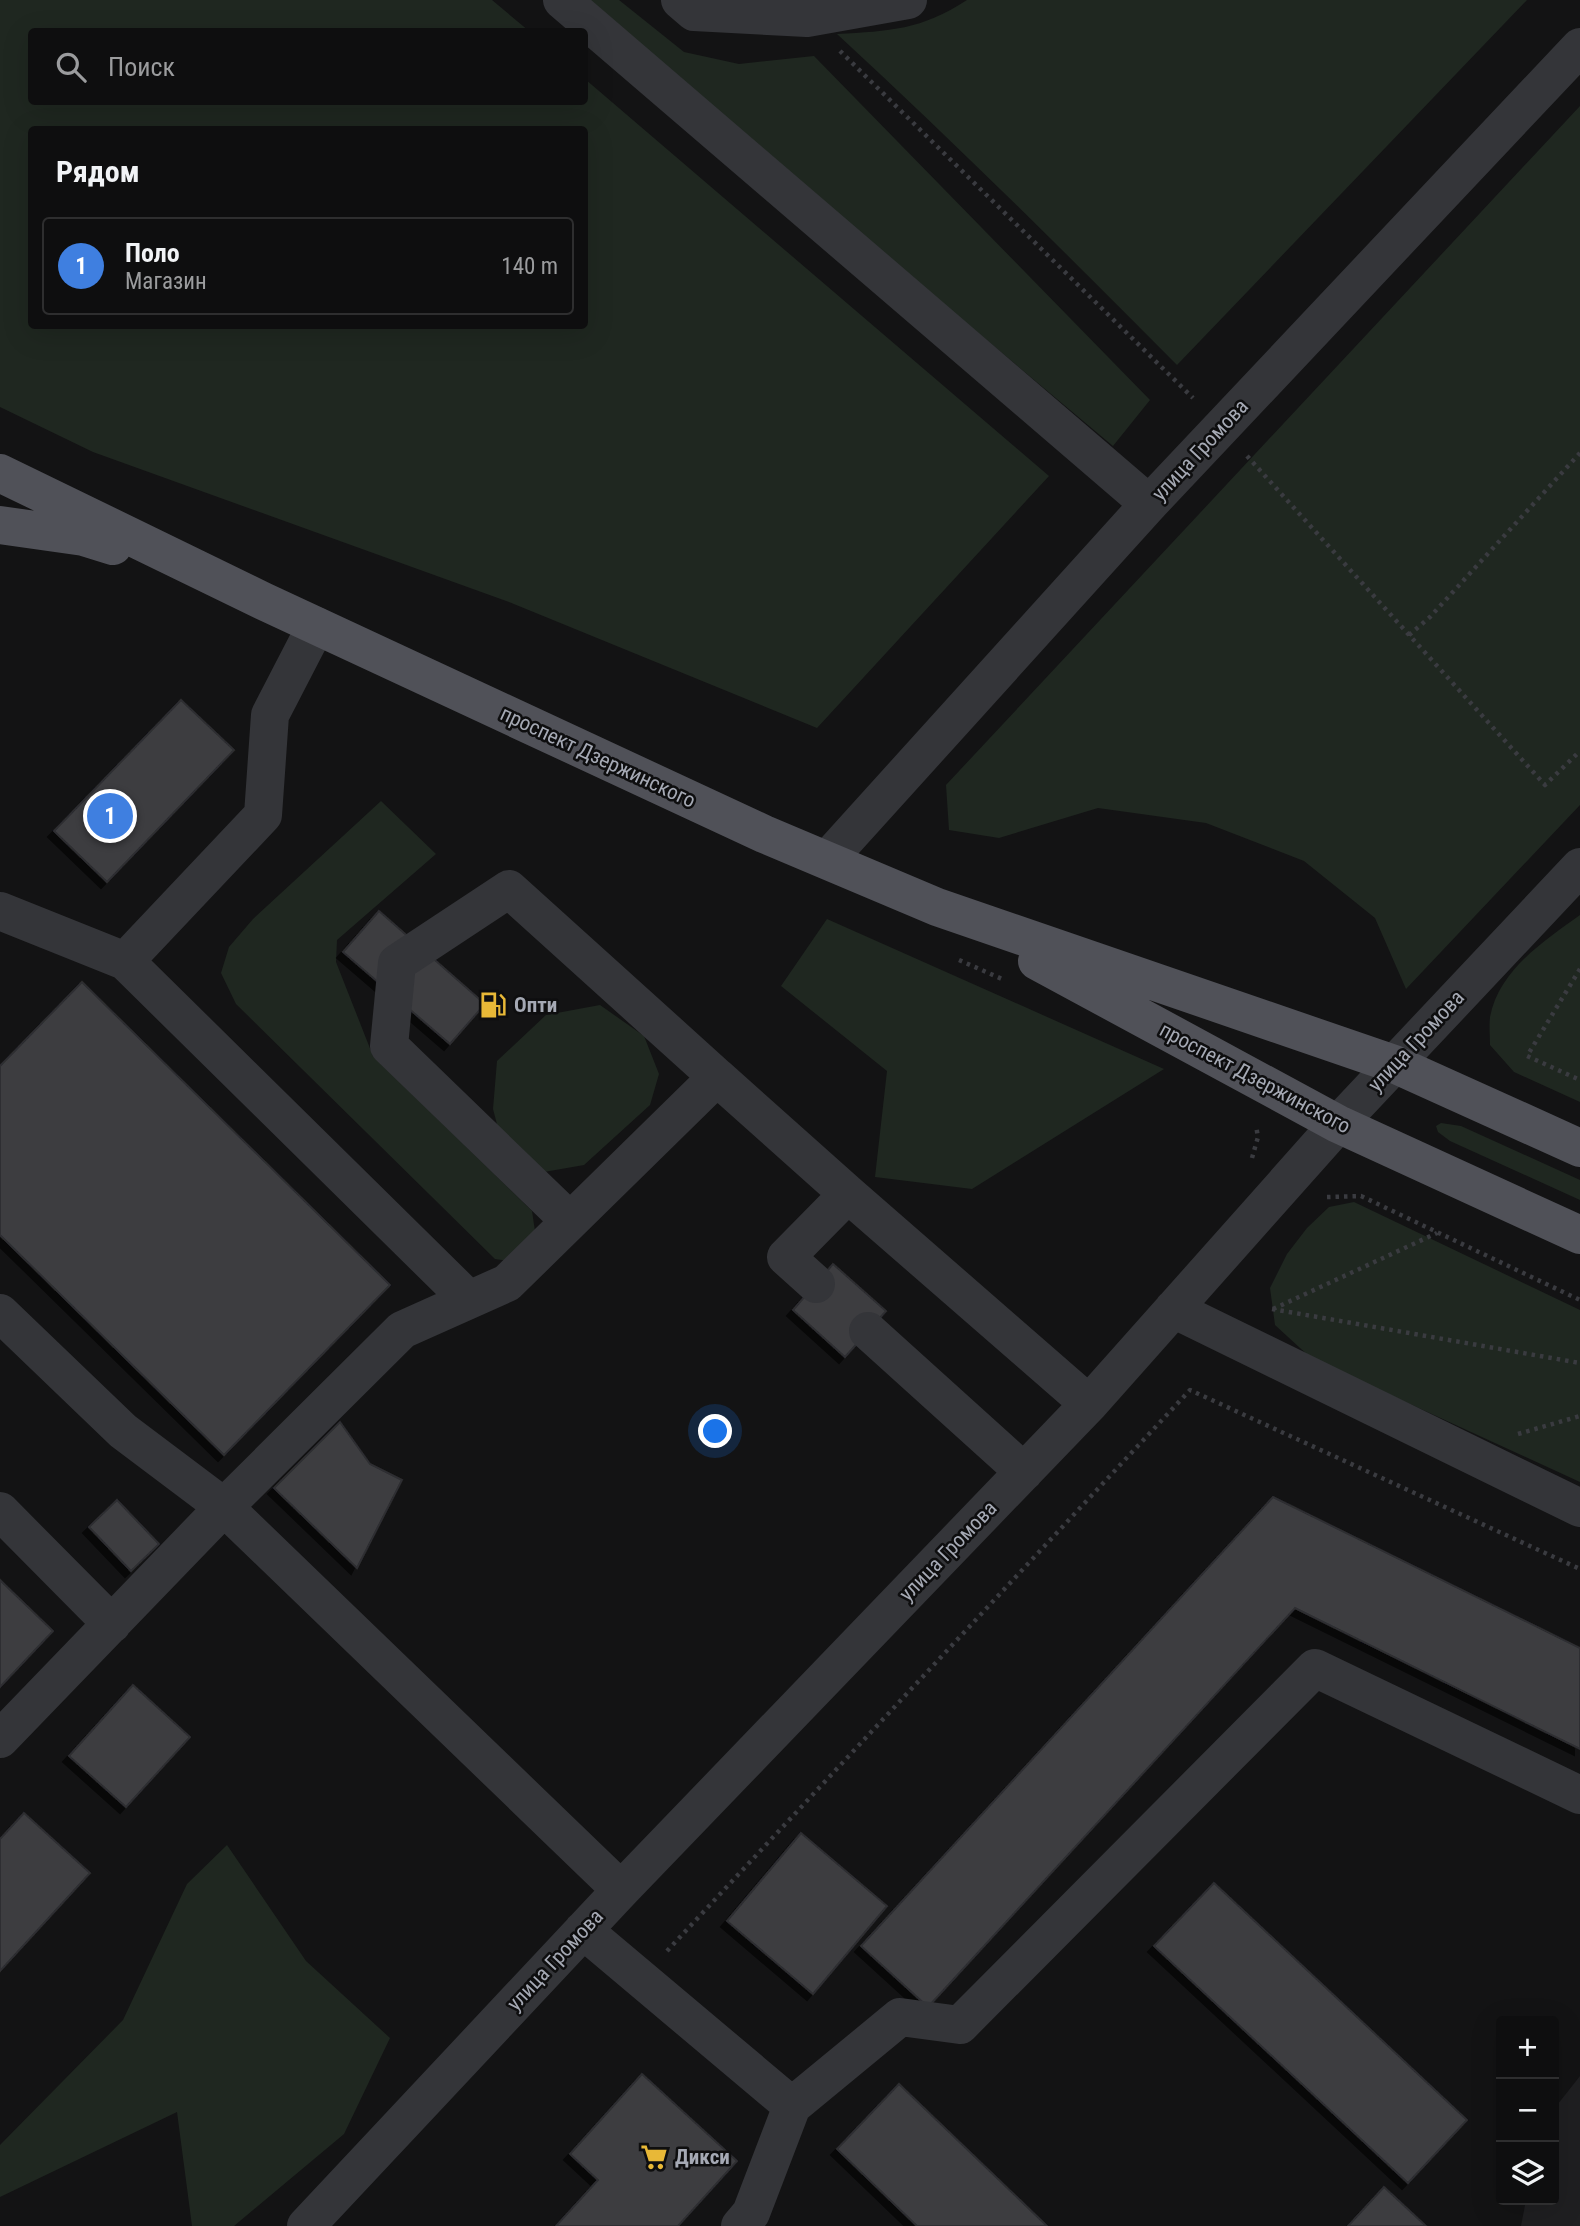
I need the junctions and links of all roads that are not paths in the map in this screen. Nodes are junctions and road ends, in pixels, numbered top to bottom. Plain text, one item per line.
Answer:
1 (562, 0) edge
2 (680, 0) edge
3 (908, 0) edge
4 (1580, 47) edge
5 (0, 473) edge
6 (1149, 504) junction
7 (0, 525) edge
8 (263, 601) junction
9 (316, 626) junction
10 (827, 860) junction
11 (1579, 869) edge
12 (937, 907) junction
13 (0, 911) edge
14 (125, 961) junction
15 (1394, 1065) junction
16 (718, 1077) junction
17 (1338, 1124) junction
18 (1580, 1148) edge
19 (848, 1194) junction
20 (570, 1221) junction
21 (1580, 1235) edge
22 (816, 1284) dead end
23 (468, 1299) junction
24 (1173, 1309) junction
25 (0, 1313) edge
26 (868, 1331) dead end
27 (1088, 1404) junction
28 (1024, 1472) junction
29 (224, 1507) junction
30 (1580, 1508) edge
31 (0, 1511) edge
32 (112, 1624) junction
33 (0, 1739) edge
34 (1580, 1795) edge
35 (621, 1890) junction
36 (583, 1930) junction
37 (792, 2106) junction
38 (306, 2226) edge
39 (740, 2226) edge

1 - 6 street
2 - 3 street
4 - 6 street, улица Громова
5 - 8 main road
6 - 10 street, улица Громова
7 - 8 main road
8 - 9 main road, проспект Дзержинского
9 - 10 main road, проспект Дзержинского
9 - 14 street
10 - 12 main road, проспект Дзержинского
11 - 15 street, улица Громова
12 - 15 main road, проспект Дзержинского
12 - 17 main road, проспект Дзержинского
13 - 14 street
14 - 23 street
15 - 17 street, улица Громова
15 - 18 main road, проспект Дзержинского
16 - 19 street
16 - 20 street
16 - 20 street
17 - 21 main road, проспект Дзержинского
17 - 24 street, улица Громова
19 - 22 street
19 - 27 street
20 - 23 street
23 - 29 street
24 - 27 street, улица Громова
24 - 30 street
25 - 29 street
26 - 28 street
27 - 28 street, улица Громова
28 - 35 street, улица Громова
29 - 32 street
29 - 35 street
31 - 32 street
32 - 33 street
34 - 37 street
35 - 36 street, улица Громова
36 - 37 street
36 - 38 street, улица Громова
37 - 39 street

